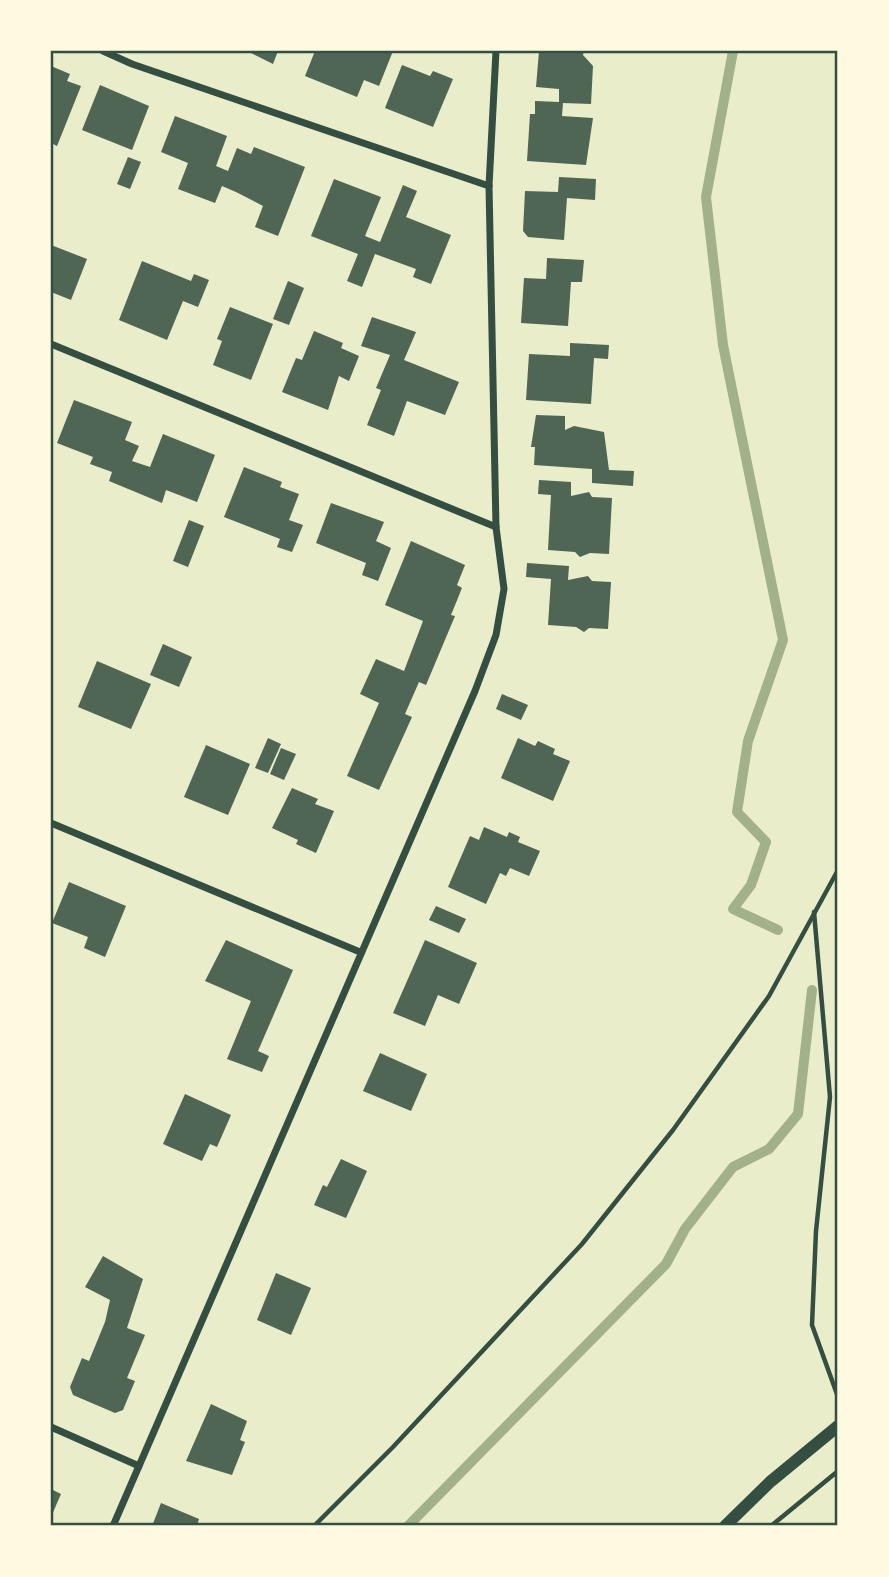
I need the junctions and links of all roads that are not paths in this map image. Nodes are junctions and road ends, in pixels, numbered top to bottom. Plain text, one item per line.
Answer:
1 (103, 51) edge
2 (496, 51) edge
3 (489, 186) junction
4 (51, 344) edge
5 (496, 527) junction
6 (51, 822) edge
7 (360, 952) junction
8 (838, 1426) edge
9 (51, 1427) edge
10 (139, 1466) junction
11 (113, 1526) edge
12 (725, 1526) edge

1 - 3 street
2 - 3 street
3 - 5 street
4 - 5 street
5 - 7 street
6 - 7 street
7 - 10 street
8 - 12 street
9 - 10 street
10 - 11 street

